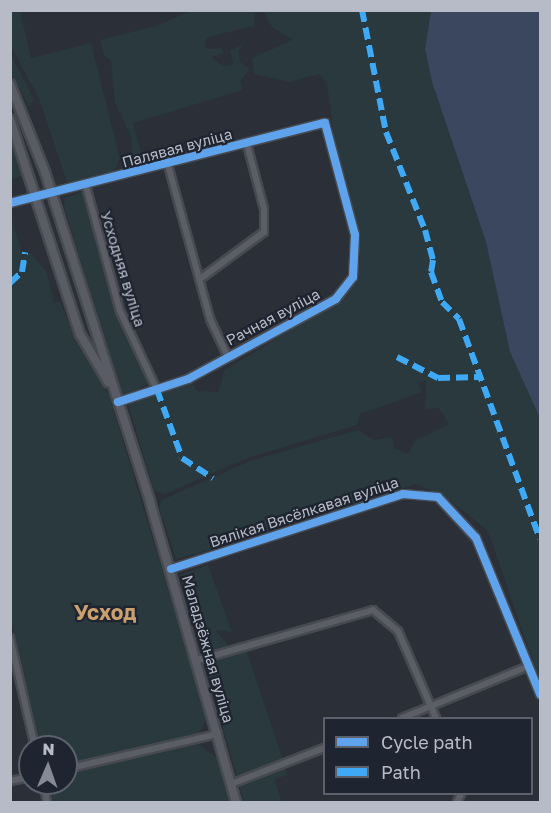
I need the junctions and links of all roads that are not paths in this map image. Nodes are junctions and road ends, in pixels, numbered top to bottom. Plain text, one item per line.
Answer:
1 (10, 84) edge
2 (10, 120) edge
3 (325, 123) joint
4 (247, 144) junction
5 (168, 165) junction
6 (86, 186) junction
7 (52, 194) junction
8 (36, 198) junction
9 (10, 204) edge
10 (200, 279) junction
11 (228, 357) junction
12 (157, 390) junction
13 (118, 402) junction
14 (171, 569) junction
15 (10, 638) edge
16 (198, 660) junction
17 (529, 666) junction
18 (540, 694) edge
19 (431, 707) junction
20 (405, 717) edge
21 (436, 717) edge
22 (219, 734) junction
23 (31, 735) edge
24 (323, 748) edge
25 (78, 766) edge
26 (231, 784) junction
27 (236, 802) edge

1 - 7 main road, Маладзёжная вуліца
2 - 8 main road, Маладзёжная вуліца
3 - 4 street, Палявая вуліца
3 - 11 street, Рачная вуліца
4 - 5 street, Палявая вуліца
4 - 10 street
5 - 6 street, Палявая вуліца
5 - 10 street
6 - 7 street, Палявая вуліца
6 - 12 street, Усходняя вуліца
7 - 8 street, Палявая вуліца
7 - 13 main road, Маладзёжная вуліца
8 - 9 street, Палявая вуліца
8 - 13 main road, Маладзёжная вуліца
10 - 11 street
11 - 12 street, Рачная вуліца
12 - 13 street, Рачная вуліца
13 - 14 main road, Маладзёжная вуліца
14 - 16 main road, Маладзёжная вуліца
14 - 17 street, Вялікая Вясёлкавая вуліца
15 - 23 street
16 - 19 street
16 - 22 main road, Маладзёжная вуліца
17 - 18 street, Вялікая Вясёлкавая вуліца
17 - 19 street
19 - 20 street
19 - 21 street
22 - 25 street
22 - 26 main road, Маладзёжная вуліца
24 - 26 street
26 - 27 main road, Маладзёжная вуліца

